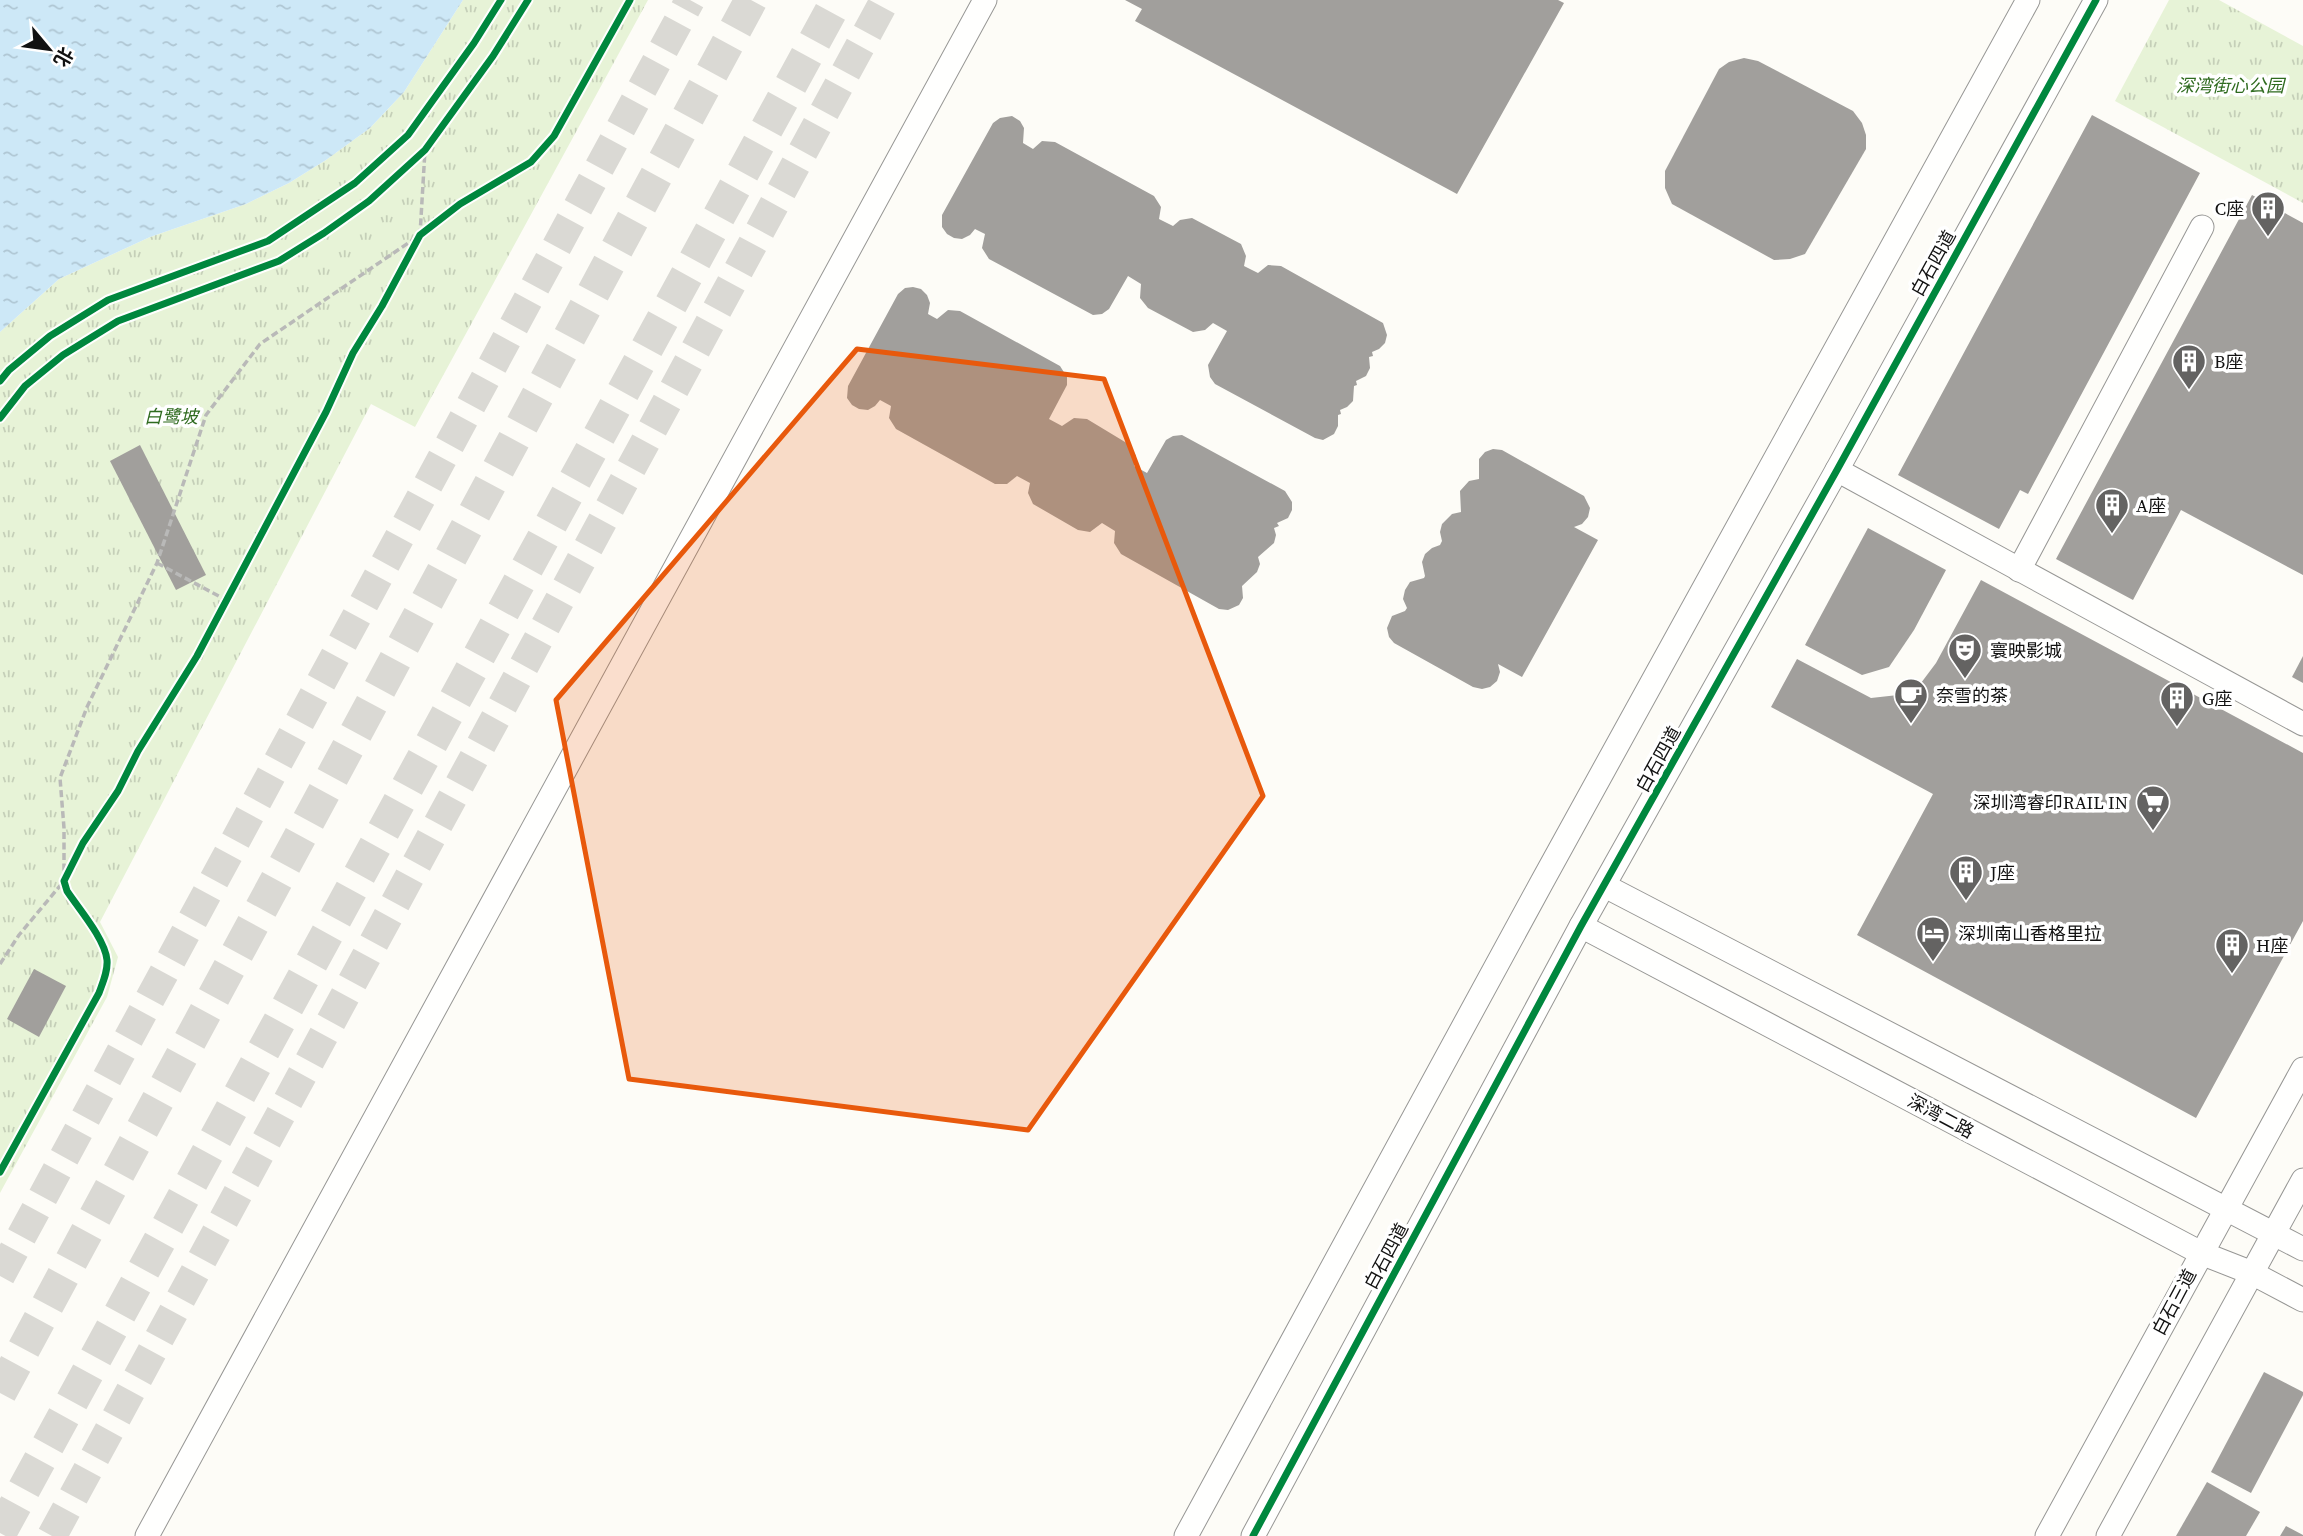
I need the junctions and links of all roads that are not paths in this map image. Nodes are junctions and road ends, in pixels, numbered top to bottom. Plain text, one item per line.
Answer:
1 (985, 0) edge
2 (2028, 0) edge
3 (2096, 0) edge
4 (2202, 228) dead end
5 (1837, 470) junction
6 (2019, 570) junction
7 (2303, 724) edge
8 (1605, 886) junction
9 (1581, 926) junction
10 (2303, 1069) edge
11 (2303, 1180) edge
12 (2227, 1209) junction
13 (2274, 1234) junction
14 (2303, 1250) edge
15 (2201, 1253) junction
16 (2252, 1273) junction
17 (2303, 1300) edge
18 (147, 1536) edge
19 (1186, 1536) edge
20 (1253, 1536) edge
21 (2047, 1536) edge
22 (2108, 1536) edge

1 - 18 street
2 - 19 street
3 - 5 street, 白石四道
4 - 6 street
5 - 6 street
5 - 8 street, 白石四道
6 - 7 street
8 - 9 street, 白石四道
8 - 12 street
9 - 15 street, 深湾二路
9 - 20 street, 白石四道
10 - 12 street, 白石三道
11 - 13 street
12 - 13 street
12 - 15 street, 白石三道
13 - 14 street
13 - 16 street
15 - 16 street, 深湾二路
15 - 21 street, 白石三道
16 - 17 street, 深湾二路
16 - 22 street

